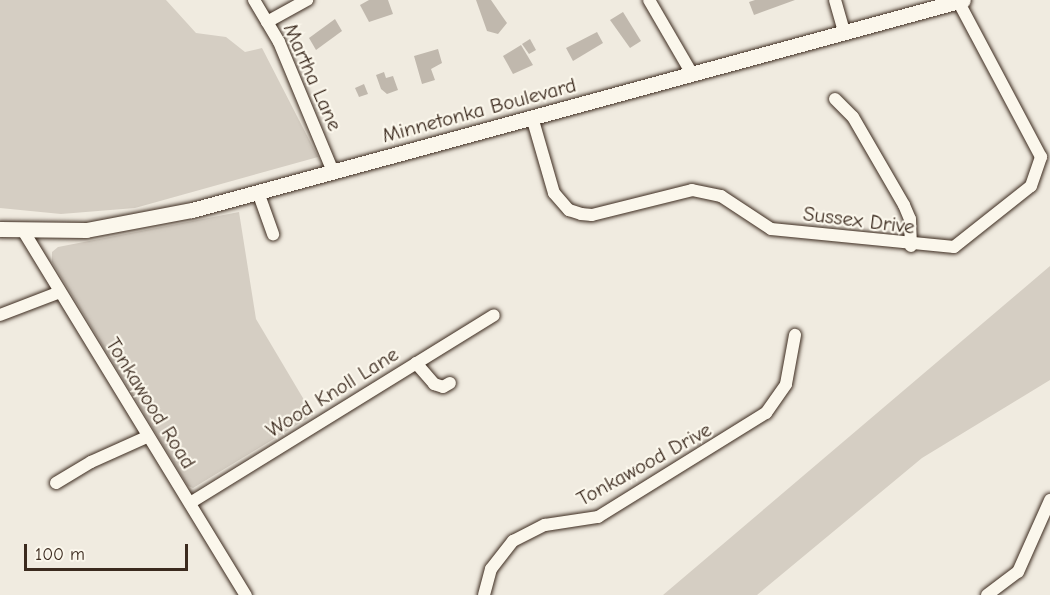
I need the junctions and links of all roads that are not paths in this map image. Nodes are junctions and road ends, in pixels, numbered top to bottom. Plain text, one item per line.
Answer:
1 (254, 0) edge
2 (307, 0) edge
3 (649, 0) edge
4 (835, 0) edge
5 (961, 1) edge
6 (267, 22) junction
7 (844, 32) junction
8 (692, 74) junction
9 (835, 99) dead end
10 (532, 117) junction
11 (333, 172) junction
12 (258, 192) junction
13 (0, 229) edge
14 (24, 232) junction
15 (273, 234) dead end
16 (911, 246) junction
17 (60, 292) junction
18 (0, 315) edge
19 (495, 315) dead end
20 (795, 334) dead end
21 (416, 363) junction
22 (450, 383) dead end
23 (147, 437) junction
24 (56, 483) dead end
25 (1050, 500) edge
26 (190, 503) junction
27 (246, 595) edge
28 (484, 595) edge
29 (987, 595) edge

1 - 6 street, Martha Lane
2 - 6 street
3 - 8 street
4 - 7 street
5 - 7 main road, Minnetonka Boulevard
5 - 16 street, Sussex Drive
6 - 11 street, Martha Lane
7 - 8 main road, Minnetonka Boulevard
8 - 10 main road, Minnetonka Boulevard
9 - 16 street
10 - 11 main road, Minnetonka Boulevard
10 - 16 street, Sussex Drive
11 - 12 main road, Minnetonka Boulevard
12 - 14 main road, Minnetonka Boulevard
12 - 15 street
13 - 14 main road, Minnetonka Boulevard
14 - 17 street, Tonkawood Road
17 - 18 street
17 - 23 street, Tonkawood Road
19 - 21 street, Wood Knoll Lane
20 - 28 street, Tonkawood Drive
21 - 22 street
21 - 26 street, Wood Knoll Lane
23 - 24 street
23 - 26 street, Tonkawood Road
25 - 29 street
26 - 27 street, Tonkawood Road

